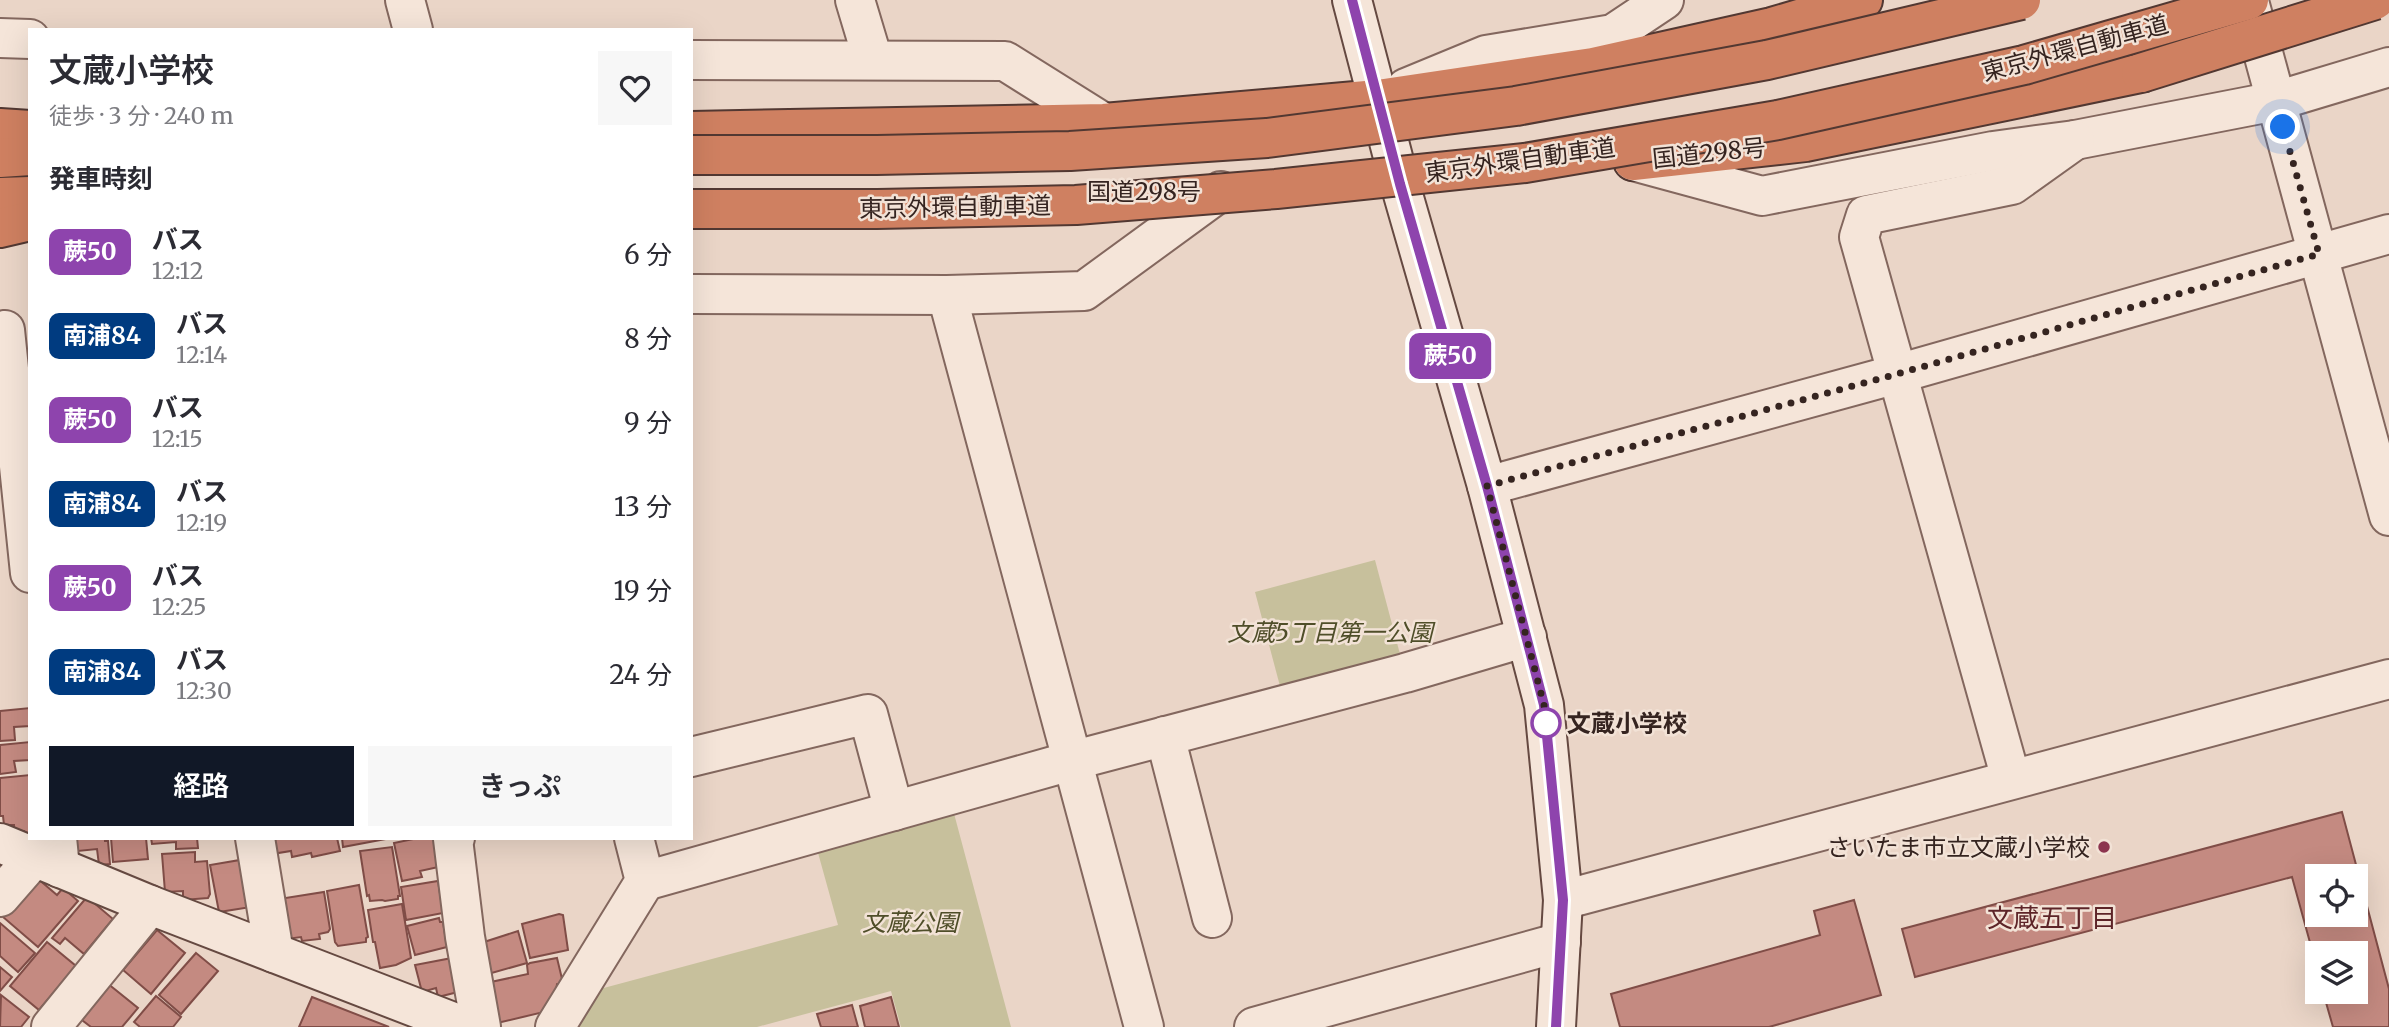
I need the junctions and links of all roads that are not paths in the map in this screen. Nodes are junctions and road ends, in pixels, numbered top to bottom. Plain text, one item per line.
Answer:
1 (405, 0) edge
2 (855, 0) edge
3 (1352, 0) edge
4 (1664, 0) edge
5 (1863, 0) edge
6 (2021, 0) edge
7 (2249, 0) edge
8 (2375, 0) edge
9 (412, 28) edge
10 (0, 38) edge
11 (28, 39) edge
12 (693, 60) edge
13 (873, 60) junction
14 (2389, 67) edge
15 (1378, 99) junction
16 (2276, 101) junction
17 (1104, 123) junction
18 (0, 128) edge
19 (28, 130) edge
20 (693, 131) edge
21 (2075, 140) junction
22 (28, 143) edge
23 (0, 145) edge
24 (693, 155) edge
25 (28, 156) edge
26 (0, 158) edge
27 (1633, 161) junction
28 (1400, 184) junction
29 (1221, 191) junction
30 (693, 192) edge
31 (28, 195) edge
32 (0, 197) edge
33 (28, 207) edge
34 (0, 209) edge
35 (693, 209) edge
36 (28, 221) edge
37 (0, 228) edge
38 (2389, 234) edge
39 (2319, 254) junction
40 (693, 294) edge
41 (947, 295) junction
42 (11, 329) edge
43 (1897, 374) junction
44 (1487, 486) junction
45 (2389, 516) edge
46 (28, 547) edge
47 (1527, 638) junction
48 (2389, 680) edge
49 (1164, 736) junction
50 (693, 757) edge
51 (1072, 761) junction
52 (2011, 779) junction
53 (894, 811) junction
54 (255, 840) edge
55 (453, 840) edge
56 (635, 840) edge
57 (38, 852) edge
58 (645, 881) junction
59 (0, 897) edge
60 (1563, 900) junction
61 (150, 905) junction
62 (1212, 918) dead end
63 (1561, 942) junction
64 (274, 953) junction
65 (51, 1027) edge
66 (466, 1027) edge
67 (481, 1027) edge
68 (555, 1027) edge
69 (1144, 1027) edge
70 (1254, 1027) edge
71 (1556, 1027) edge

1 - 9 street
2 - 13 street
3 - 15 street
4 - 15 street
5 - 15 highway
6 - 24 highway, bridge
7 - 16 street
7 - 35 highway, 東京外環自動車道, bridge
8 - 27 highway, 国道298号, bridge
10 - 11 street
12 - 13 street
13 - 17 street
14 - 16 street
15 - 17 highway
15 - 28 street
16 - 21 street
16 - 39 street
17 - 20 highway
18 - 19 highway
21 - 27 street
21 - 43 street
22 - 23 highway
25 - 26 highway
27 - 28 highway, 国道298号
28 - 29 highway, 国道298号
28 - 44 street
29 - 30 highway, 国道298号
29 - 41 street
31 - 32 highway
33 - 34 highway
36 - 37 highway
38 - 39 street
39 - 43 street
39 - 45 street
40 - 41 street
41 - 51 street
42 - 46 street
43 - 44 street
43 - 52 street
44 - 47 street
47 - 49 street
47 - 60 street
48 - 52 street
49 - 51 street
49 - 62 street
50 - 53 street
51 - 53 street
51 - 69 street
52 - 60 street
53 - 58 street
54 - 64 street
55 - 67 street
56 - 58 street
57 - 59 street
57 - 61 street
58 - 68 street
60 - 63 street
61 - 64 street
61 - 65 street
63 - 70 street
63 - 71 street
64 - 66 street

